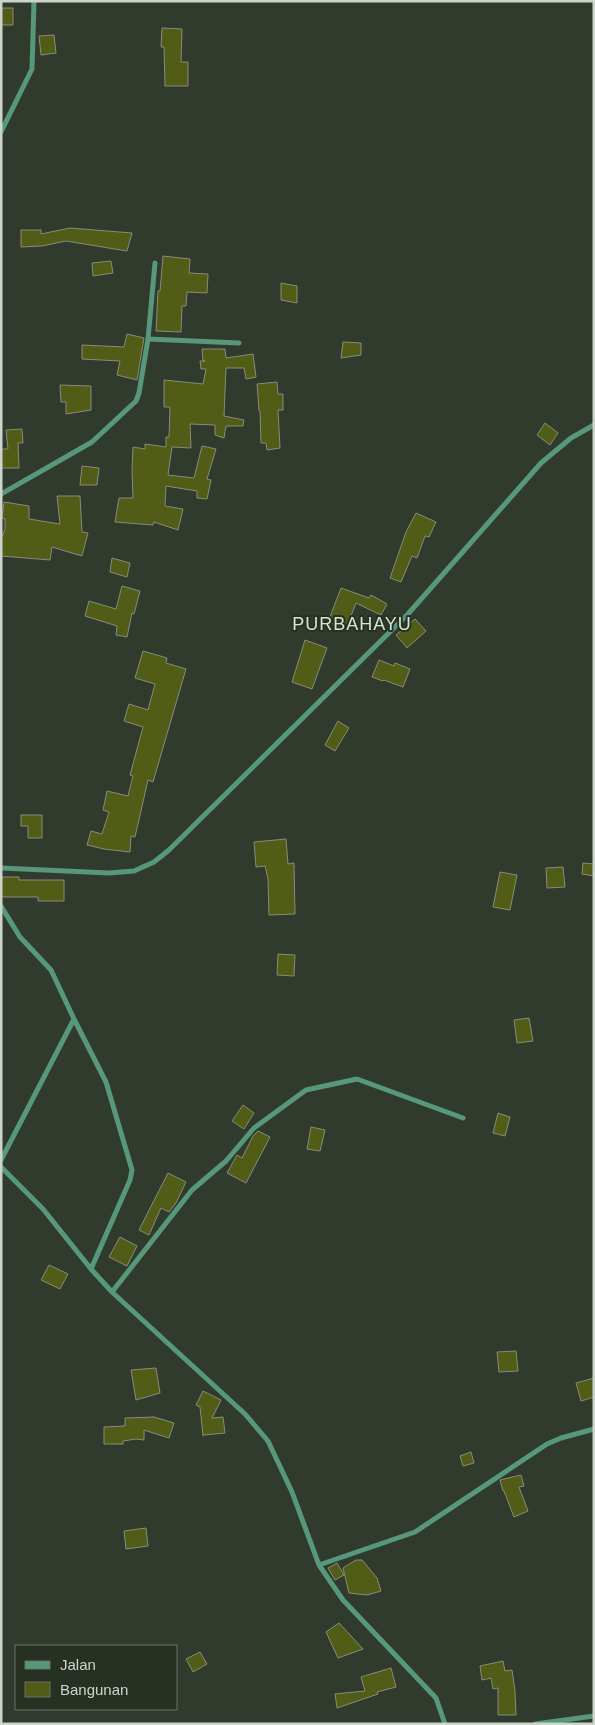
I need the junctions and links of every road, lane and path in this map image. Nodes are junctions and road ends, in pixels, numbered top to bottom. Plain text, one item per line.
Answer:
1 (34, 1) edge
2 (1, 132) edge
3 (155, 263) dead end
4 (148, 339) junction
5 (239, 343) dead end
6 (594, 425) edge
7 (1, 494) edge
8 (1, 868) edge
9 (1, 906) edge
10 (74, 1019) junction
11 (463, 1118) dead end
12 (1, 1160) edge
13 (1, 1166) edge
14 (92, 1269) junction
15 (112, 1292) junction
16 (594, 1429) edge
17 (319, 1565) junction
18 (594, 1716) edge
19 (445, 1724) edge
20 (535, 1724) edge

1 - 2 street
3 - 4 street
4 - 5 street
4 - 7 street
6 - 8 street
9 - 10 street
10 - 12 street
10 - 14 street
11 - 15 street
13 - 14 street
14 - 15 street
15 - 17 street
16 - 17 street
17 - 19 street
18 - 20 street

